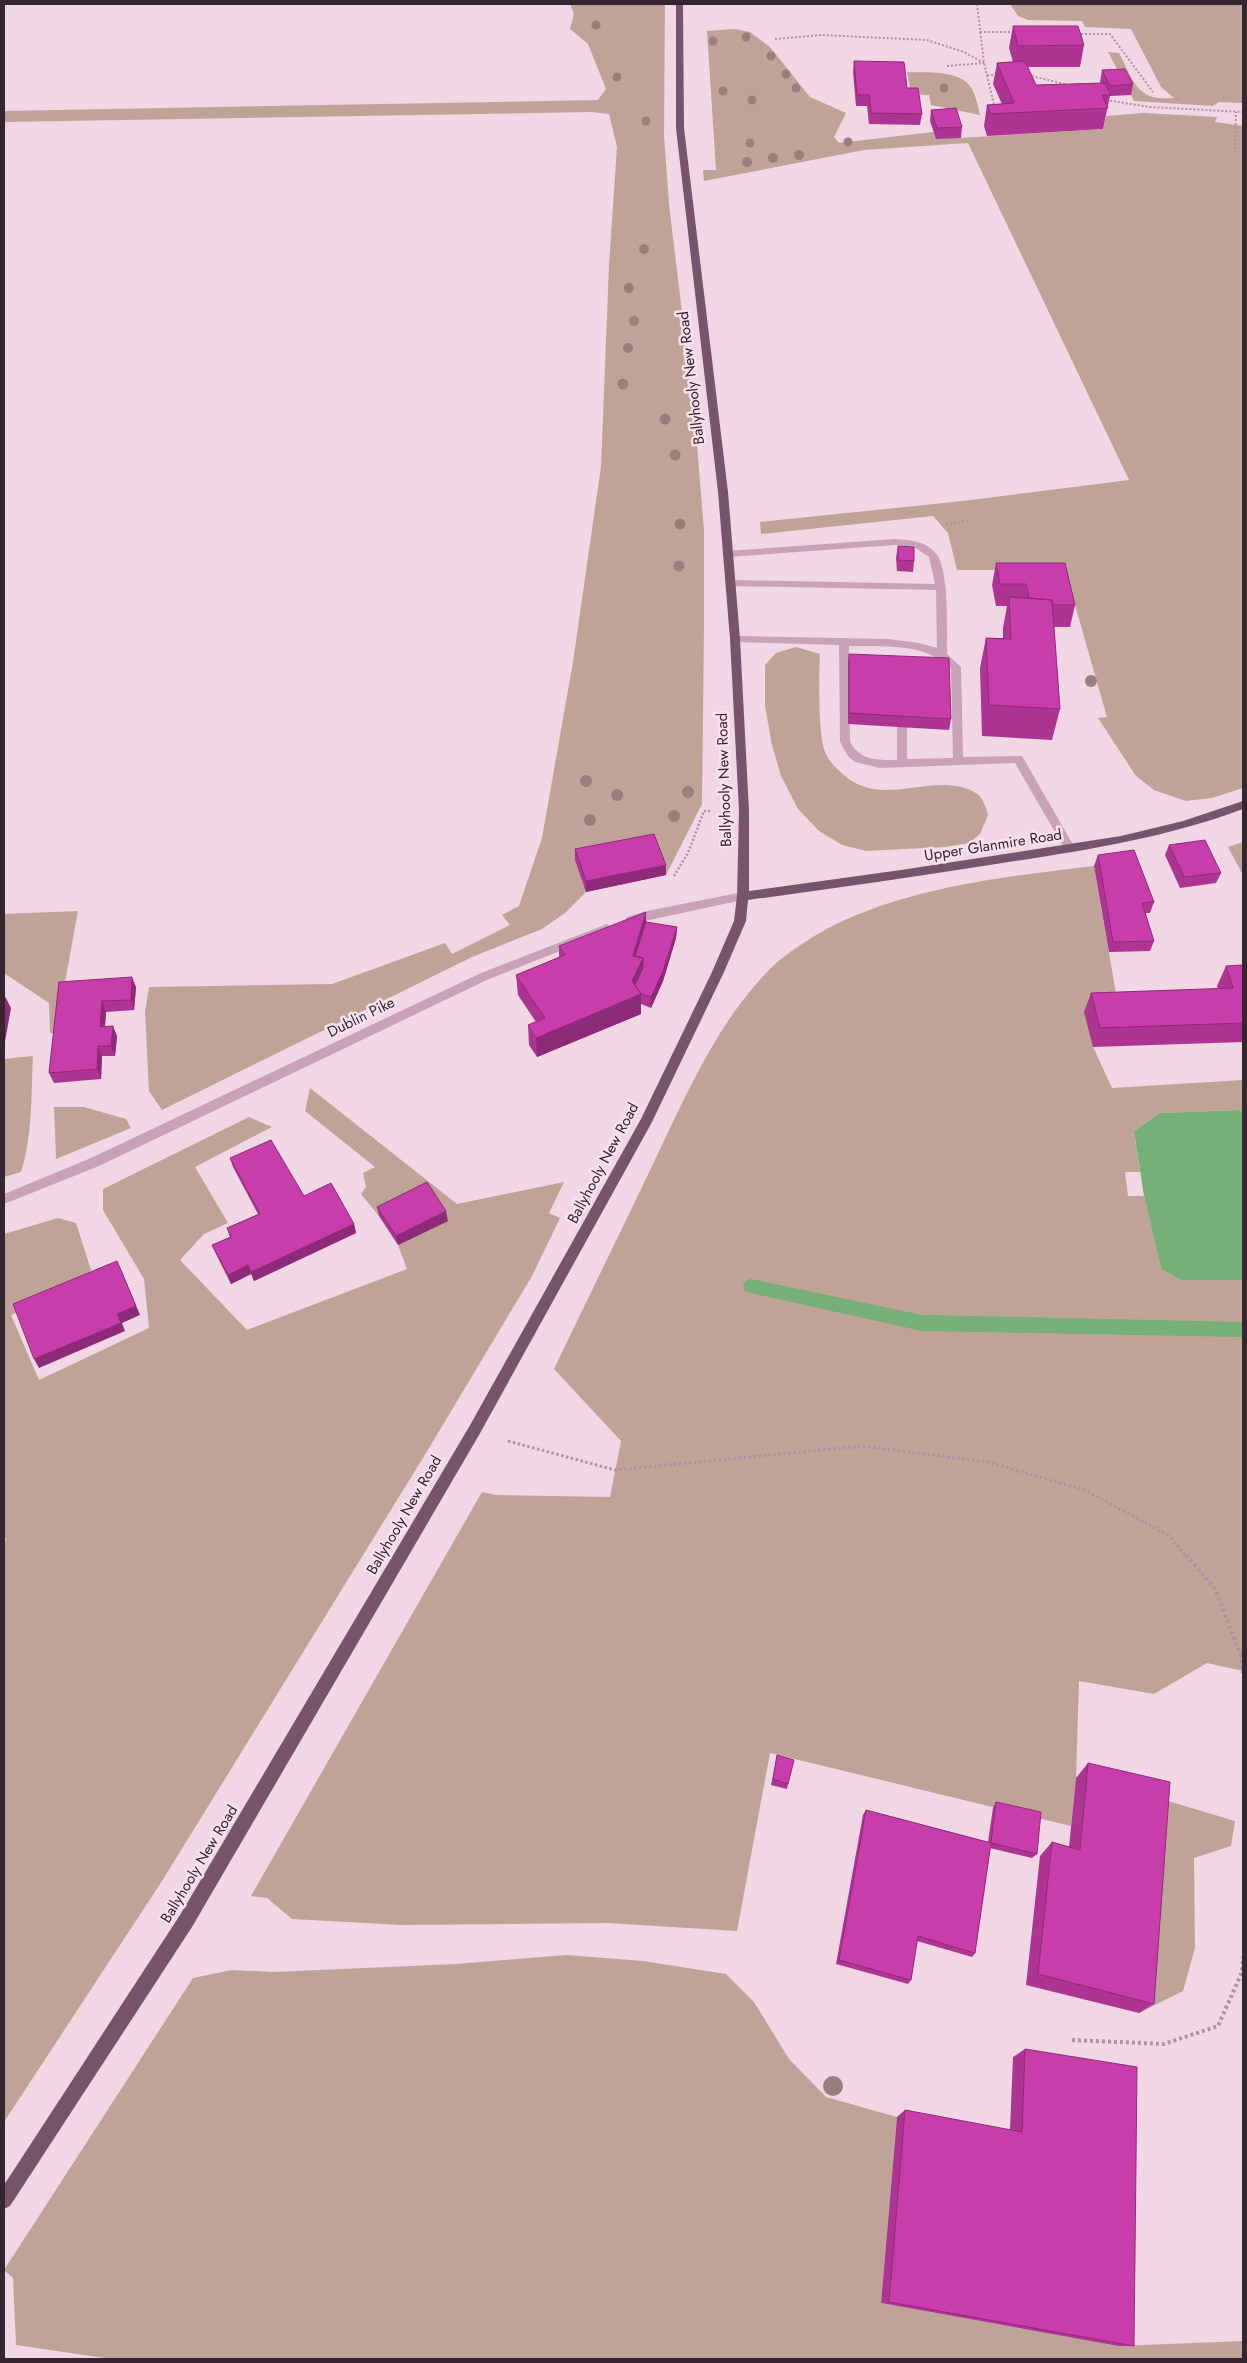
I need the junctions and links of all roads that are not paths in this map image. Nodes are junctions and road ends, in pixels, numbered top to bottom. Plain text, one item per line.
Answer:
1 (679, 4) edge
2 (728, 554) junction
3 (731, 583) junction
4 (941, 587) junction
5 (735, 639) junction
6 (844, 642) junction
7 (942, 655) junction
8 (902, 727) edge
9 (958, 759) junction
10 (902, 763) junction
11 (1243, 805) edge
12 (1070, 848) junction
13 (744, 896) junction
14 (4, 1199) edge
15 (4, 2200) edge

1 - 2 main road, Ballyhooly New Road
2 - 3 main road, Ballyhooly New Road
2 - 4 street
3 - 4 street
3 - 5 main road, Ballyhooly New Road
4 - 7 street
5 - 6 street
5 - 13 main road, Ballyhooly New Road
6 - 7 street
6 - 10 street
7 - 9 street
8 - 10 street
9 - 10 street
9 - 12 street
11 - 12 main road, Upper Glanmire Road
12 - 13 main road, Upper Glanmire Road
13 - 14 street, Dublin Pike
13 - 15 main road, Ballyhooly New Road

